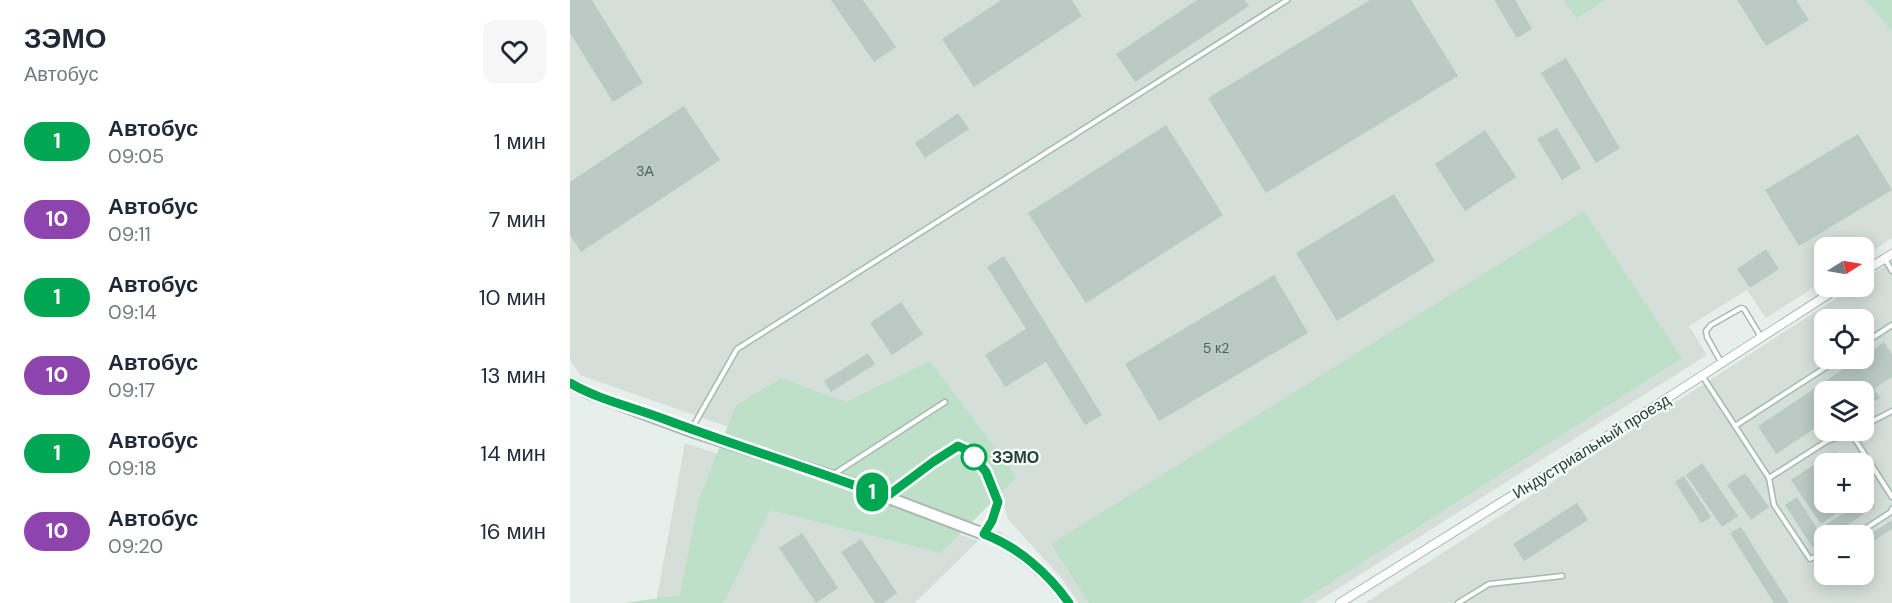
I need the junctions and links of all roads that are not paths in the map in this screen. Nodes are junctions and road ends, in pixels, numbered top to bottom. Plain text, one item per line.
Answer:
1 (1287, 0) edge
2 (1888, 256) edge
3 (1874, 265) edge
4 (1892, 271) edge
5 (1824, 297) edge
6 (1892, 325) edge
7 (1874, 337) edge
8 (1761, 338) junction
9 (1722, 363) junction
10 (1823, 369) edge
11 (1702, 376) junction
12 (570, 383) edge
13 (945, 402) dead end
14 (1892, 411) edge
15 (1874, 420) edge
16 (1735, 426) junction
17 (691, 430) junction
18 (1827, 441) edge
19 (1858, 441) edge
20 (831, 476) junction
21 (1769, 478) junction
22 (886, 497) junction
23 (1892, 497) edge
24 (1892, 510) edge
25 (1871, 525) edge
26 (984, 534) junction
27 (1814, 557) edge
28 (1563, 576) dead end
29 (1069, 603) edge
30 (1340, 603) edge
31 (1458, 603) edge

1 - 17 lane
2 - 3 street
2 - 4 lane
5 - 8 street, Индустриальный проезд
6 - 7 lane
8 - 9 street, Индустриальный проезд
8 - 9 lane
9 - 11 street, Индустриальный проезд
10 - 16 lane
11 - 16 lane
11 - 30 street, Индустриальный проезд
12 - 17 street
13 - 20 lane
14 - 15 lane
16 - 21 lane
17 - 20 street
18 - 21 lane
19 - 23 lane
20 - 22 street
21 - 27 lane
22 - 26 street
22 - 26 lane
24 - 25 lane
26 - 29 street
28 - 31 lane

